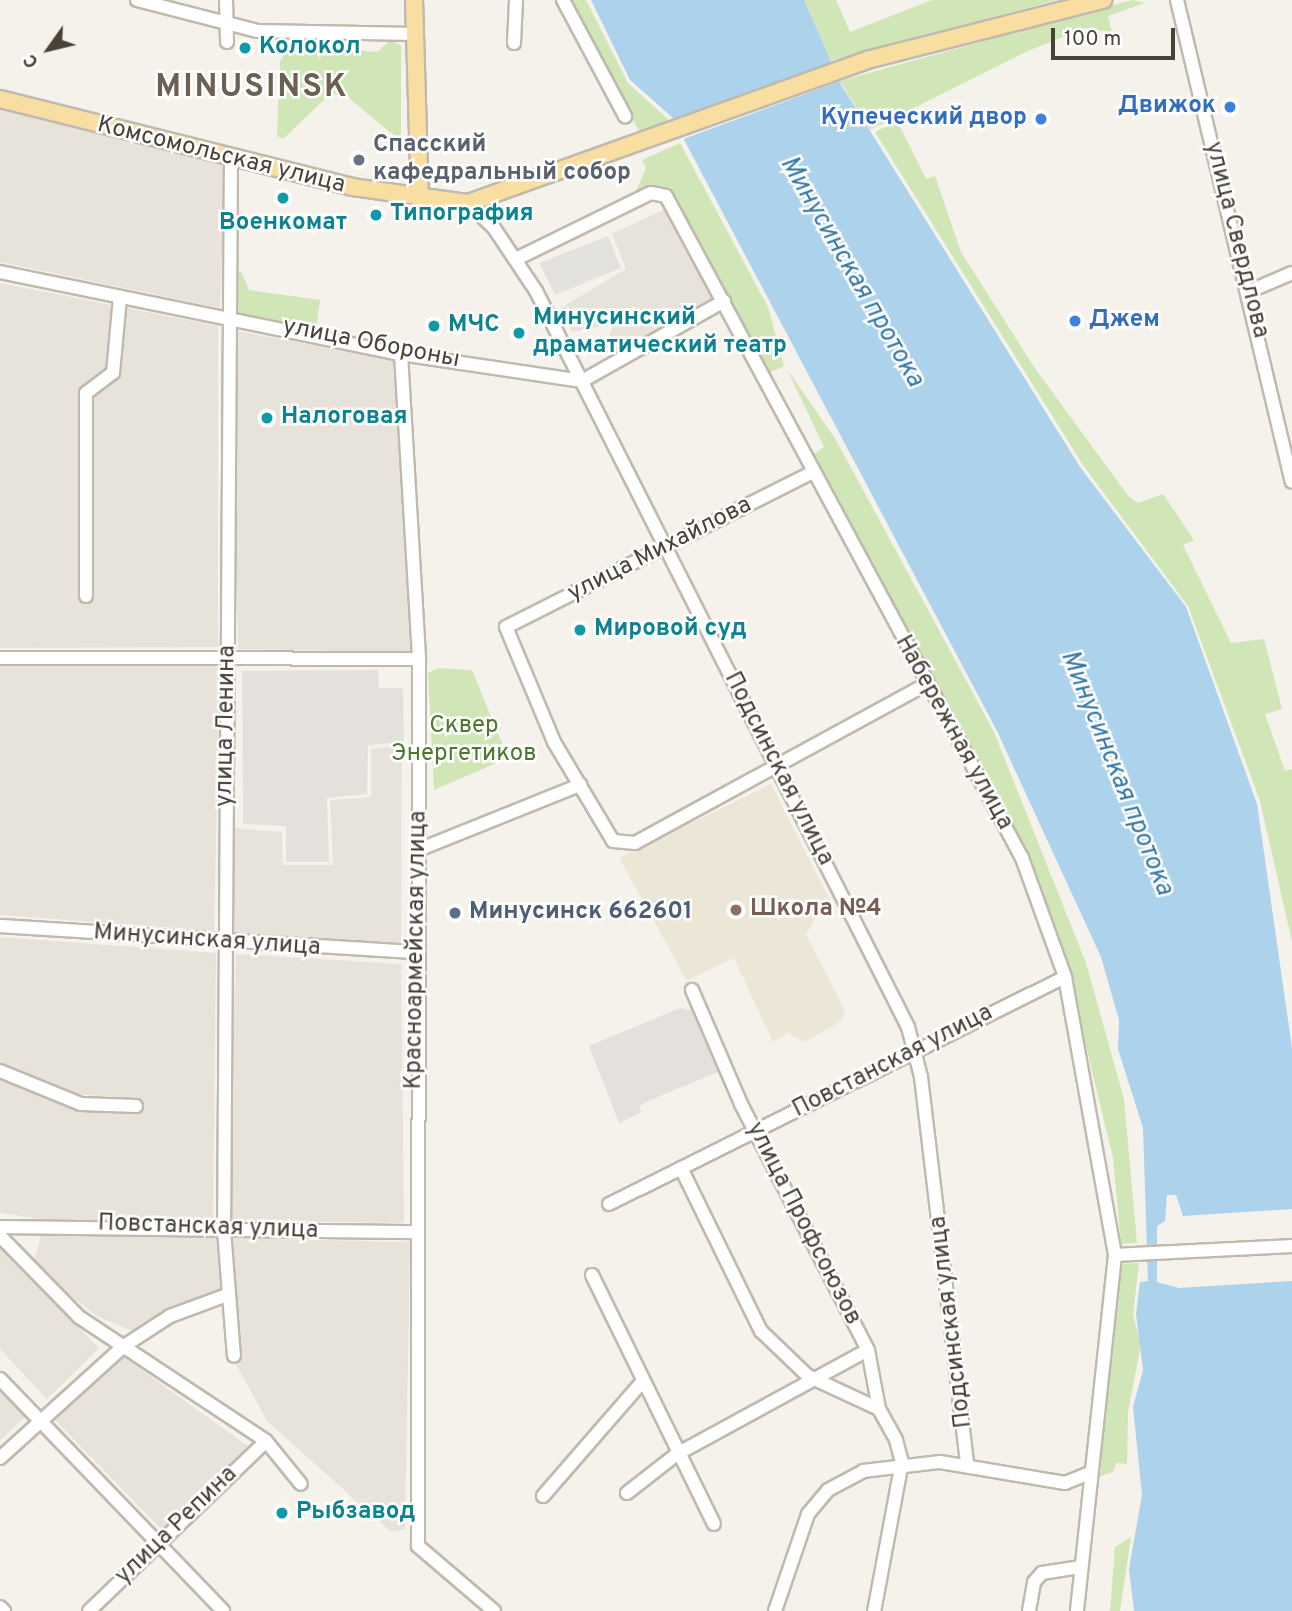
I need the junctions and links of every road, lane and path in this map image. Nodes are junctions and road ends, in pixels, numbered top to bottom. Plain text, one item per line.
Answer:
1 (137, 0) edge
2 (226, 0) edge
3 (414, 0) edge
4 (516, 0) edge
5 (564, 0) edge
6 (1103, 0) edge
7 (1177, 0) edge
8 (227, 26) junction
9 (415, 34) junction
10 (227, 42) dead end
11 (514, 43) dead end
12 (0, 100) edge
13 (625, 116) dead end
14 (231, 157) junction
15 (420, 201) junction
16 (468, 203) junction
17 (516, 259) junction
18 (0, 272) edge
19 (1292, 273) edge
20 (1250, 290) junction
21 (120, 296) junction
22 (724, 301) junction
23 (227, 316) junction
24 (401, 354) junction
25 (582, 381) junction
26 (813, 472) junction
27 (1292, 481) edge
28 (666, 550) junction
29 (86, 596) dead end
30 (0, 658) edge
31 (419, 659) junction
32 (229, 660) junction
33 (925, 685) junction
34 (777, 769) junction
35 (580, 785) junction
36 (418, 850) junction
37 (0, 926) edge
38 (223, 945) junction
39 (415, 952) junction
40 (1065, 976) junction
41 (692, 990) dead end
42 (914, 1049) junction
43 (0, 1070) edge
44 (136, 1107) dead end
45 (756, 1132) junction
46 (681, 1168) junction
47 (609, 1204) dead end
48 (0, 1227) edge
49 (224, 1230) junction
50 (416, 1232) junction
51 (0, 1236) edge
52 (1292, 1246) edge
53 (1115, 1255) junction
54 (592, 1275) dead end
55 (227, 1294) junction
56 (124, 1346) junction
57 (868, 1350) junction
58 (234, 1356) dead end
59 (0, 1379) edge
60 (817, 1380) junction
61 (642, 1382) junction
62 (879, 1409) junction
63 (38, 1421) junction
64 (266, 1441) junction
65 (677, 1454) junction
66 (0, 1458) edge
67 (902, 1462) junction
68 (967, 1464) junction
69 (1087, 1474) junction
70 (301, 1484) dead end
71 (627, 1493) dead end
72 (543, 1496) dead end
73 (714, 1524) dead end
74 (159, 1545) junction
75 (1080, 1567) junction
76 (476, 1598) junction
77 (0, 1606) edge
78 (4, 1611) edge
79 (89, 1611) edge
80 (223, 1611) edge
81 (471, 1611) edge
82 (494, 1611) edge
83 (775, 1611) edge
84 (874, 1611) edge
85 (1029, 1611) edge
86 (1077, 1611) edge

1 - 8 street
2 - 8 street
3 - 9 main road
4 - 11 street
5 - 13 street
6 - 16 main road, Комсомольская улица
7 - 20 street, улица Свердлова
8 - 9 street
8 - 10 street
9 - 15 main road
12 - 14 main road, Комсомольская улица
14 - 15 main road, Комсомольская улица
14 - 23 street, улица Ленина
15 - 16 main road, Комсомольская улица
16 - 17 street, Подсинская улица
17 - 22 street, Набережная улица
17 - 25 street, Подсинская улица
18 - 21 street, улица Обороны
19 - 20 street
20 - 27 street, улица Свердлова
21 - 23 street, улица Обороны
21 - 29 street
22 - 25 street
22 - 26 street, Набережная улица
23 - 24 street, улица Обороны
23 - 32 street, улица Ленина
24 - 25 street, улица Обороны
24 - 31 street, Красноармейская улица
25 - 28 street, Подсинская улица
26 - 28 street, улица Михайлова
26 - 33 street, Набережная улица
28 - 34 street, Подсинская улица
28 - 35 street, улица Михайлова
30 - 32 street
31 - 32 street
31 - 36 street, Красноармейская улица
32 - 38 street, улица Ленина
33 - 34 street
33 - 40 street, Набережная улица
34 - 35 street
34 - 42 street, Подсинская улица
35 - 36 street
36 - 39 street, Красноармейская улица
37 - 38 street, Минусинская улица
38 - 39 street, Минусинская улица
38 - 49 street, улица Ленина
39 - 50 street, Красноармейская улица
40 - 42 street, Повстанская улица
40 - 53 street, Набережная улица
41 - 45 street, улица Профсоюзов
42 - 45 street, Повстанская улица
42 - 68 street, Подсинская улица
43 - 44 street
45 - 46 street, Повстанская улица
45 - 57 street, улица Профсоюзов
46 - 47 street, Повстанская улица
46 - 60 street
48 - 49 street, Повстанская улица
49 - 50 street, Повстанская улица
49 - 55 street, улица Ленина
50 - 76 street, Красноармейская улица
51 - 56 street
52 - 53 street
53 - 69 street, Набережная улица
54 - 61 street
55 - 56 street
55 - 58 street, улица Ленина
56 - 63 street
56 - 64 street
57 - 60 street
57 - 62 street, улица Профсоюзов
59 - 63 street
60 - 62 street
60 - 65 street
61 - 65 street
61 - 72 street
62 - 67 street, улица Профсоюзов
63 - 66 street
63 - 74 street
64 - 70 street
64 - 74 street, улица Репина
65 - 71 street
65 - 73 street
67 - 68 street
67 - 83 street
67 - 84 street
68 - 69 street
69 - 75 street, Набережная улица
74 - 79 street, улица Репина
74 - 80 street
75 - 85 street
75 - 86 street, Набережная улица
76 - 81 street
76 - 82 street
77 - 78 street

